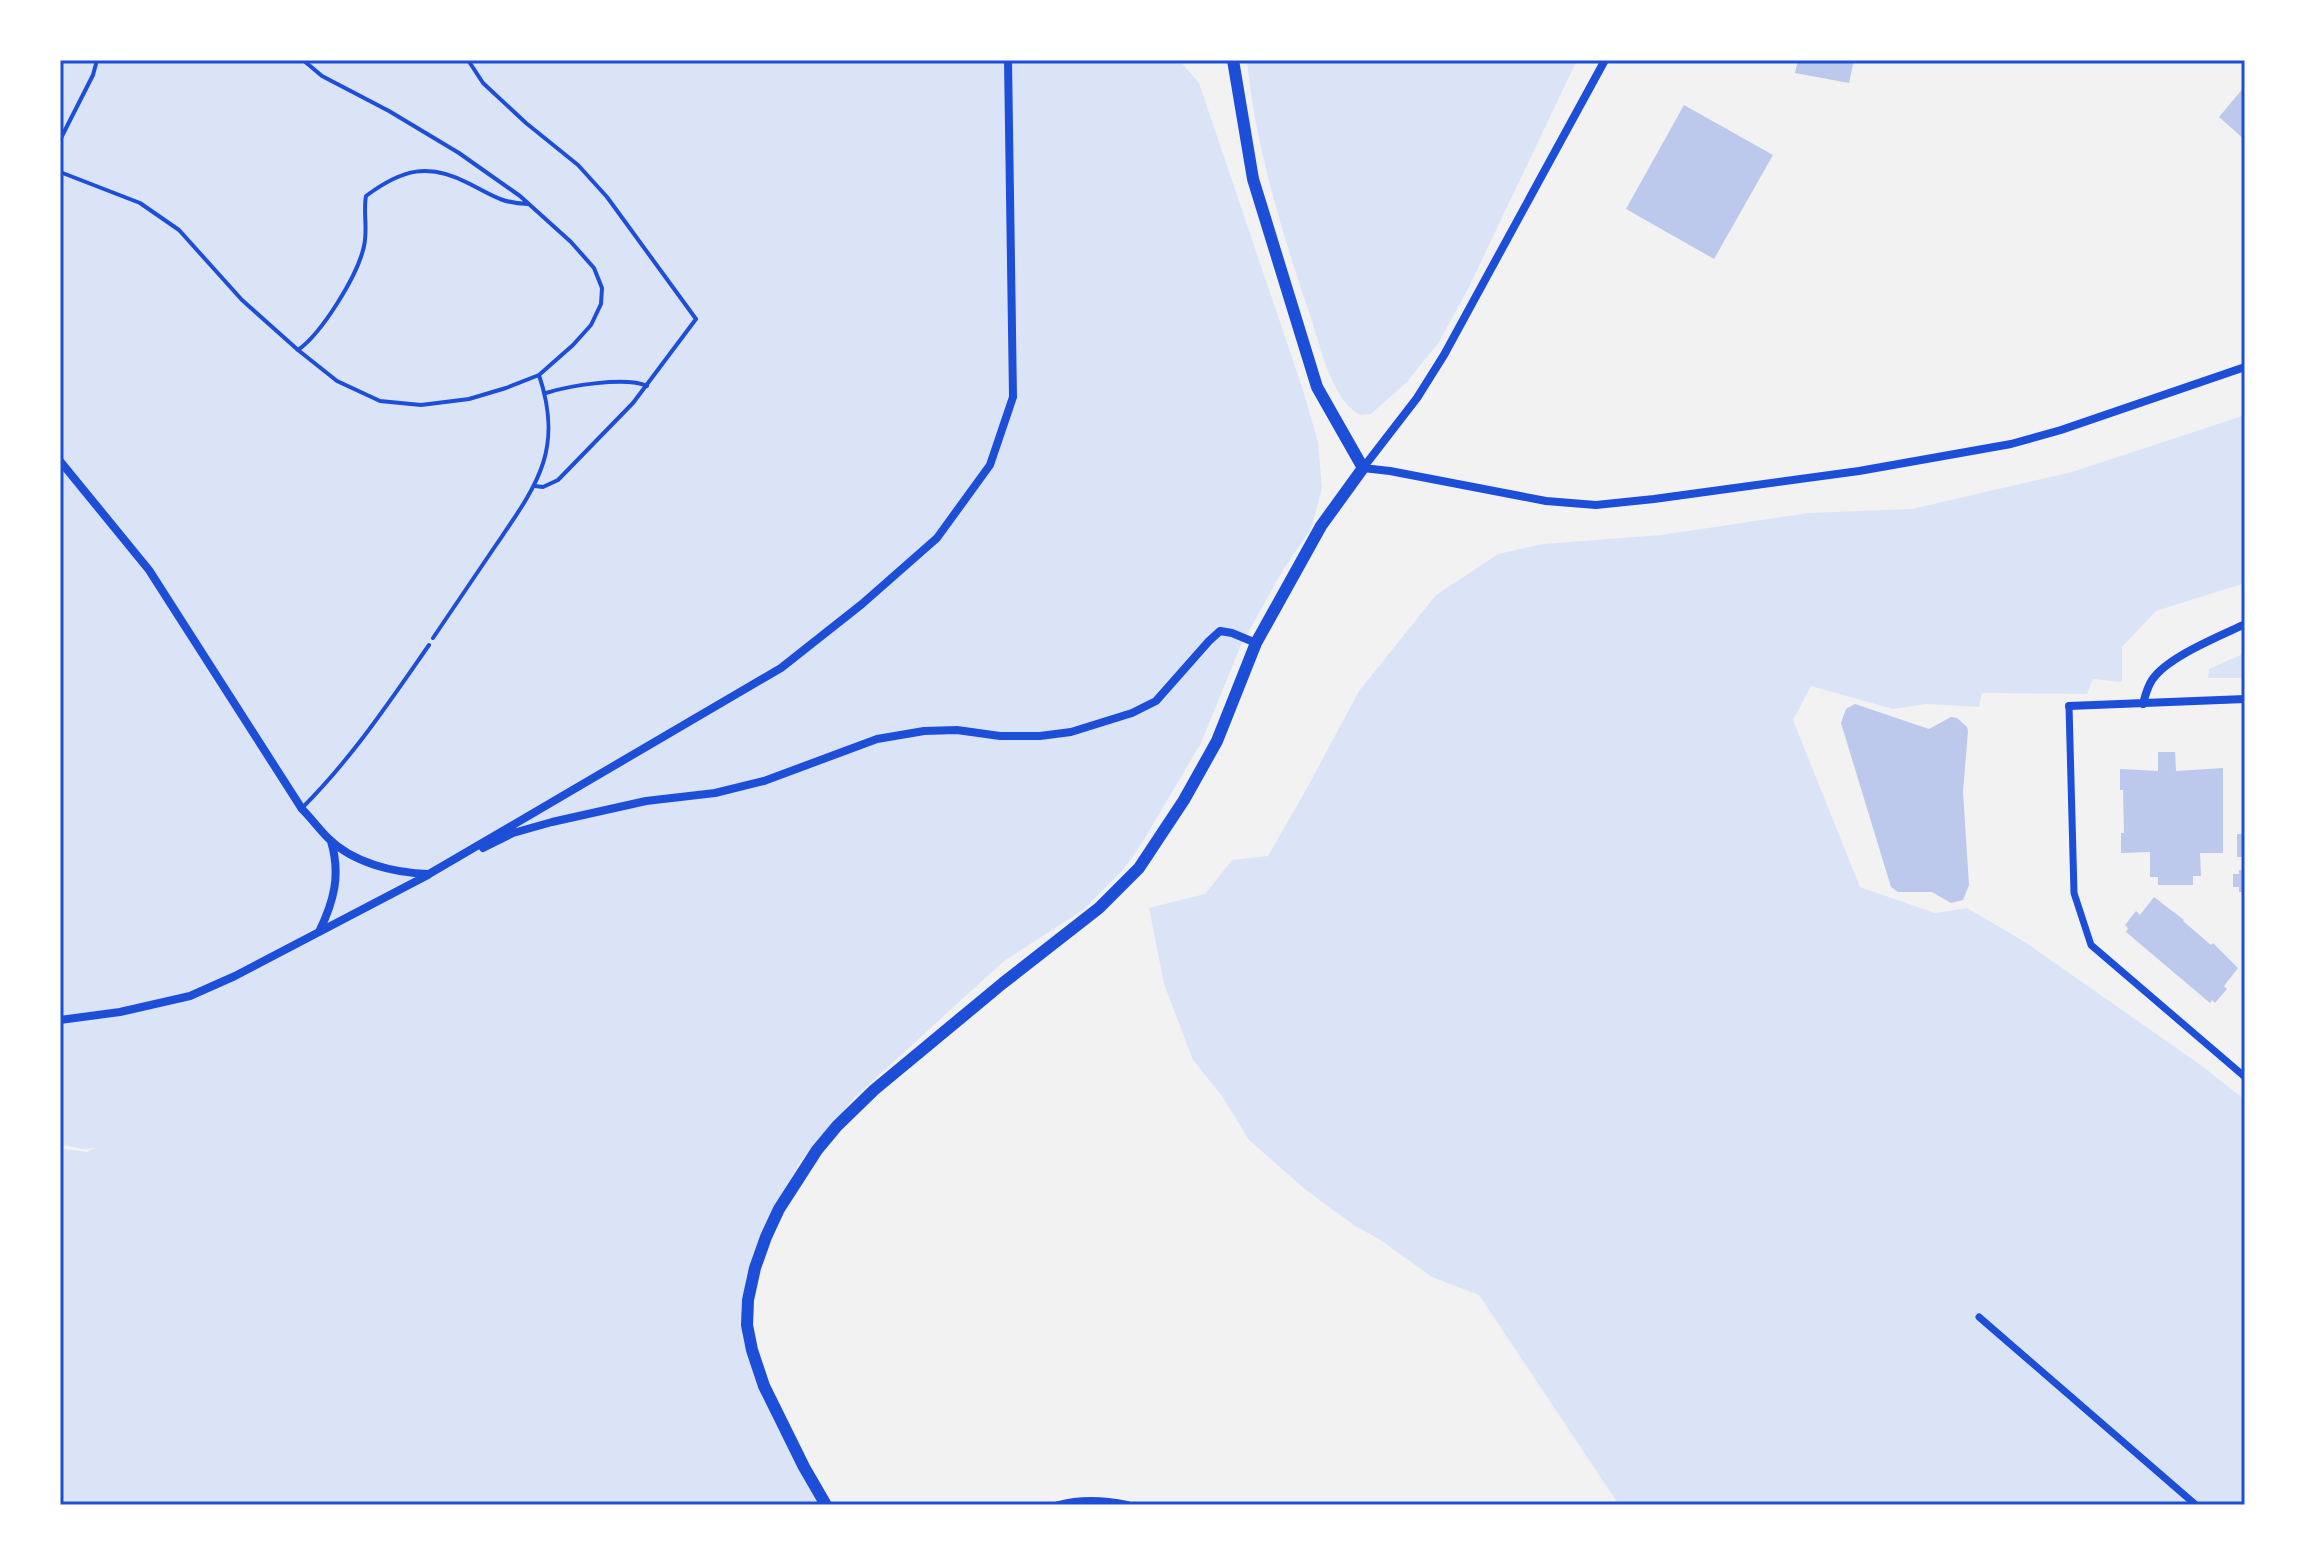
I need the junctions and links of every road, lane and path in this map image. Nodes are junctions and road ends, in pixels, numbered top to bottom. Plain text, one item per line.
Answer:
1 (97, 60) edge
2 (303, 60) edge
3 (468, 60) edge
4 (1008, 60) edge
5 (1233, 60) edge
6 (1605, 60) edge
7 (60, 140) edge
8 (60, 172) edge
9 (528, 204) junction
10 (298, 350) junction
11 (2245, 367) edge
12 (539, 375) junction
13 (647, 386) junction
14 (546, 393) junction
15 (60, 461) edge
16 (1363, 468) junction
17 (535, 486) junction
18 (2245, 624) edge
19 (1256, 643) junction
20 (429, 645) joint
21 (2245, 699) edge
22 (2143, 704) junction
23 (2069, 706) joint
24 (302, 809) junction
25 (330, 841) junction
26 (429, 874) junction
27 (319, 932) junction
28 (60, 1020) edge
29 (2245, 1077) edge
30 (1979, 1317) dead end
31 (826, 1505) edge
32 (1058, 1505) edge
33 (1127, 1505) edge
34 (2196, 1505) edge

1 - 7 path
2 - 9 path
3 - 13 path
4 - 26 street
5 - 16 main road
6 - 16 street
8 - 10 path
9 - 10 path
9 - 12 path
10 - 12 path
11 - 16 street
12 - 14 path
13 - 14 path
13 - 17 path
14 - 17 path
15 - 24 street
16 - 19 main road
17 - 20 path
18 - 22 street
19 - 26 street
19 - 31 main road
20 - 24 lane
21 - 22 street
22 - 23 street
23 - 29 street
24 - 25 street
25 - 26 street
25 - 27 street
26 - 27 street
27 - 28 street
30 - 34 street
32 - 33 street

